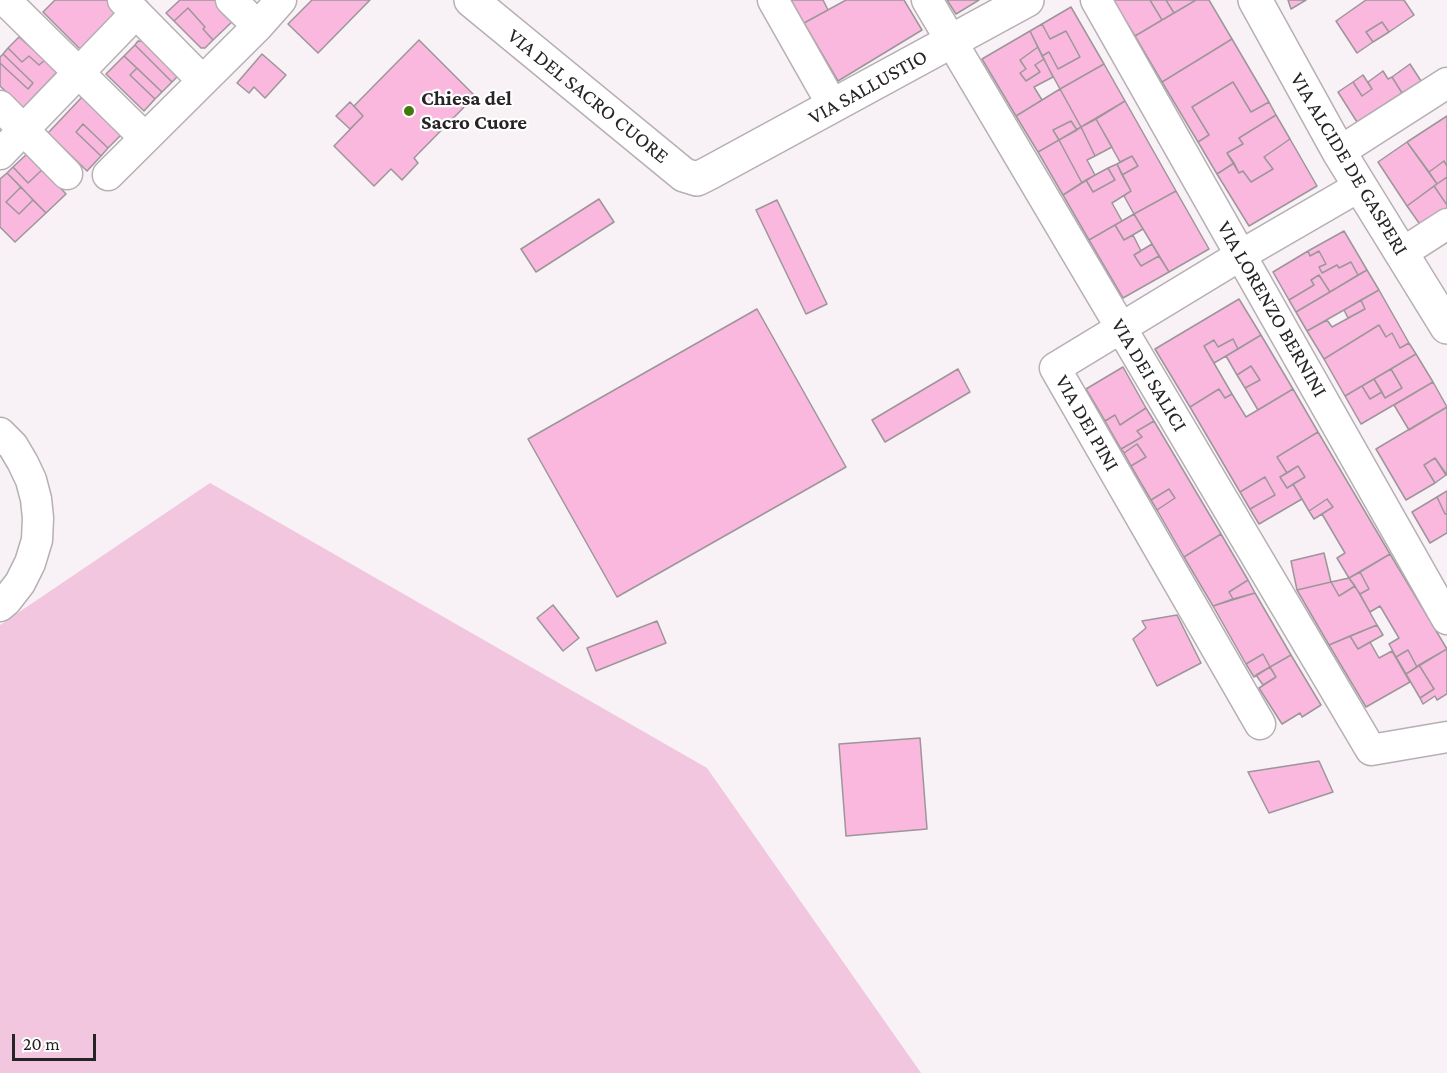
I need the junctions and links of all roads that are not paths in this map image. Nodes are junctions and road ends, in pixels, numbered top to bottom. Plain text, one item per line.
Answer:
1 (231, 0) edge
2 (281, 0) edge
3 (471, 0) edge
4 (773, 0) edge
5 (927, 0) edge
6 (1027, 0) edge
7 (1096, 0) edge
8 (1255, 0) edge
9 (129, 7) edge
10 (11, 9) edge
11 (258, 26) junction
12 (951, 41) junction
13 (78, 73) junction
14 (202, 80) junction
15 (1447, 83) edge
16 (0, 106) edge
17 (833, 106) junction
18 (23, 130) junction
19 (145, 138) junction
20 (1339, 152) junction
21 (0, 153) edge
22 (709, 173) joint
23 (67, 174) dead end
24 (108, 175) dead end
25 (1360, 186) junction
26 (1447, 224) edge
27 (1402, 253) junction
28 (1241, 255) junction
29 (1121, 327) junction
30 (1447, 327) edge
31 (0, 433) edge
32 (0, 606) edge
33 (1447, 619) edge
34 (1260, 724) dead end
35 (1447, 737) edge

1 - 11 street
2 - 11 street
3 - 22 street, VIA DEL SACRO CUORE
4 - 17 street
5 - 12 street, VIA DEI SALICI
6 - 12 street, VIA SALLUSTIO
7 - 28 street, VIA LORENZO BERNINI
8 - 20 street, VIA ALCIDE DE GASPERI
9 - 13 street
9 - 14 street
10 - 13 street
11 - 14 street
12 - 17 street, VIA SALLUSTIO
12 - 29 street, VIA DEI SALICI
13 - 18 street
13 - 19 street
14 - 19 street
15 - 20 street
16 - 18 street
17 - 22 street, VIA SALLUSTIO
18 - 21 street
18 - 23 street
19 - 24 street
20 - 25 street, VIA ALCIDE DE GASPERI
25 - 27 street, VIA ALCIDE DE GASPERI
25 - 28 street, VIA DEI PINI
26 - 27 street
27 - 30 street, VIA ALCIDE DE GASPERI
28 - 29 street, VIA DEI PINI
28 - 33 street, VIA LORENZO BERNINI
29 - 34 street, VIA DEI PINI
29 - 35 street, VIA DEI SALICI
31 - 32 street

